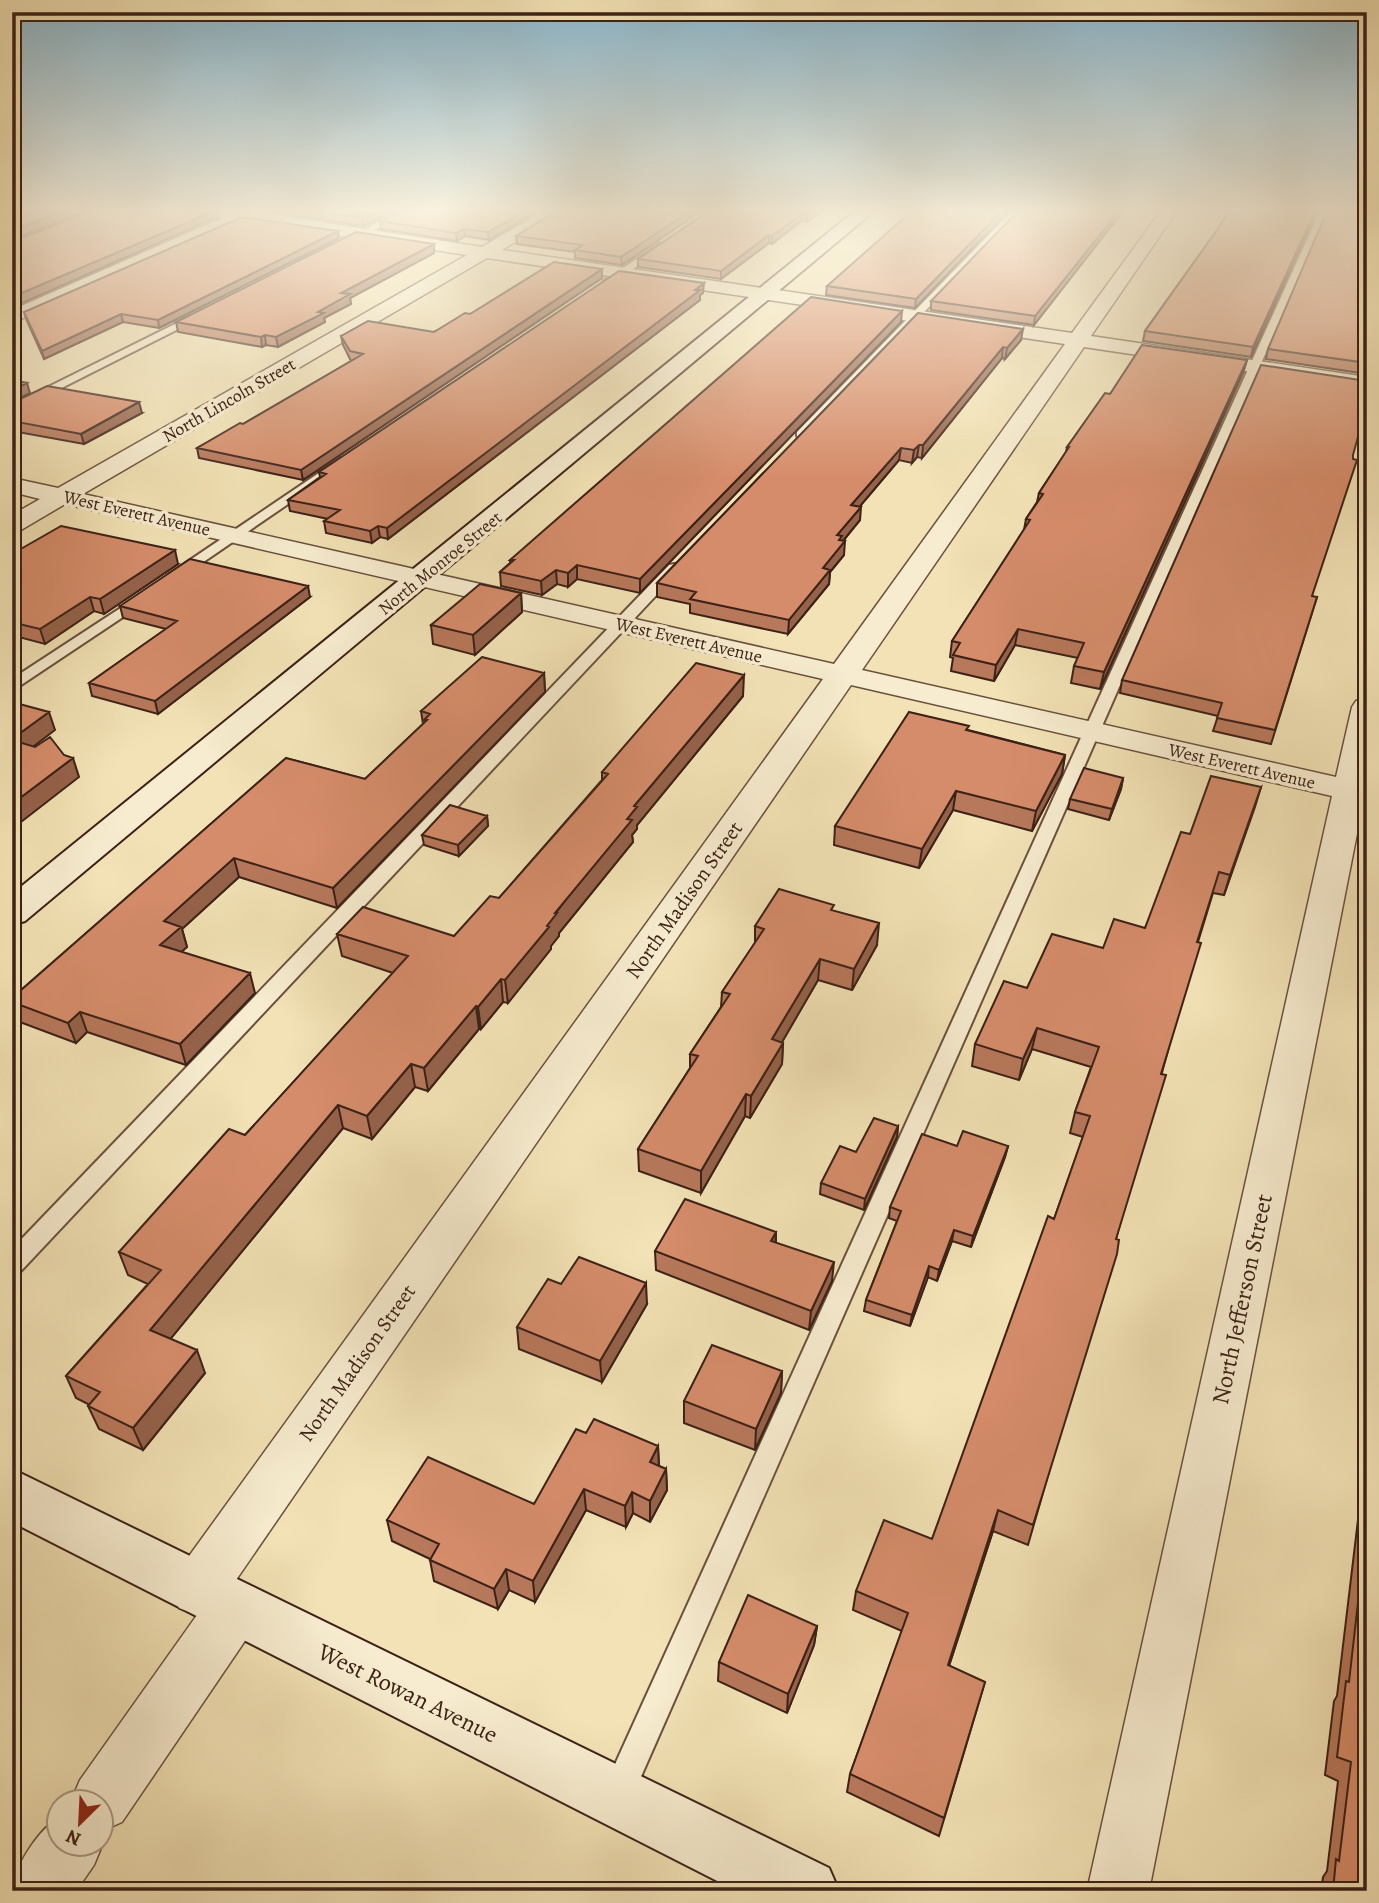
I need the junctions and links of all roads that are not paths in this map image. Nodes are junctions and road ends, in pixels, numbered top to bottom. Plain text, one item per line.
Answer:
1 (51, 300) edge
2 (402, 300) edge
3 (759, 300) edge
4 (813, 300) edge
5 (930, 300) edge
6 (1106, 300) edge
7 (1284, 300) edge
8 (211, 310) edge
9 (915, 315) junction
10 (12, 317) edge
11 (1078, 340) junction
12 (1255, 366) junction
13 (1367, 383) edge
14 (12, 410) edge
15 (791, 445) edge
16 (348, 458) edge
17 (12, 485) edge
18 (63, 496) junction
19 (12, 526) edge
20 (233, 535) junction
21 (686, 555) edge
22 (420, 579) junction
23 (620, 624) junction
24 (842, 676) junction
25 (12, 686) edge
26 (1367, 707) edge
27 (1092, 732) junction
28 (1358, 792) edge
29 (12, 913) edge
30 (12, 1265) edge
31 (12, 1494) edge
32 (217, 1598) junction
33 (109, 1787) edge
34 (617, 1797) junction
35 (62, 1857) edge
36 (39, 1891) edge
37 (806, 1891) edge
38 (1118, 1891) edge

1 - 10 street
2 - 18 street, North Lincoln Street
3 - 22 main road, North Monroe Street
4 - 9 street
5 - 9 lane
6 - 11 street, North Madison Street
7 - 12 lane
8 - 14 lane
9 - 11 street
9 - 15 lane
11 - 12 street
11 - 24 street, North Madison Street
12 - 13 street
12 - 27 lane
16 - 20 lane
17 - 18 street, West Everett Avenue
18 - 19 street, North Lincoln Street
18 - 20 street, West Everett Avenue
20 - 22 street, West Everett Avenue
20 - 25 lane
21 - 23 lane
22 - 23 street, West Everett Avenue
22 - 29 main road, North Monroe Street
23 - 24 street, West Everett Avenue
23 - 30 lane
24 - 27 street, West Everett Avenue
24 - 32 street, North Madison Street
26 - 28 street, North Jefferson Street
27 - 28 street, West Everett Avenue
27 - 34 lane
28 - 38 street, North Jefferson Street
31 - 32 main road, West Rowan Avenue
32 - 33 street, North Madison Street
32 - 34 main road, West Rowan Avenue
34 - 37 main road, West Rowan Avenue
35 - 36 street

